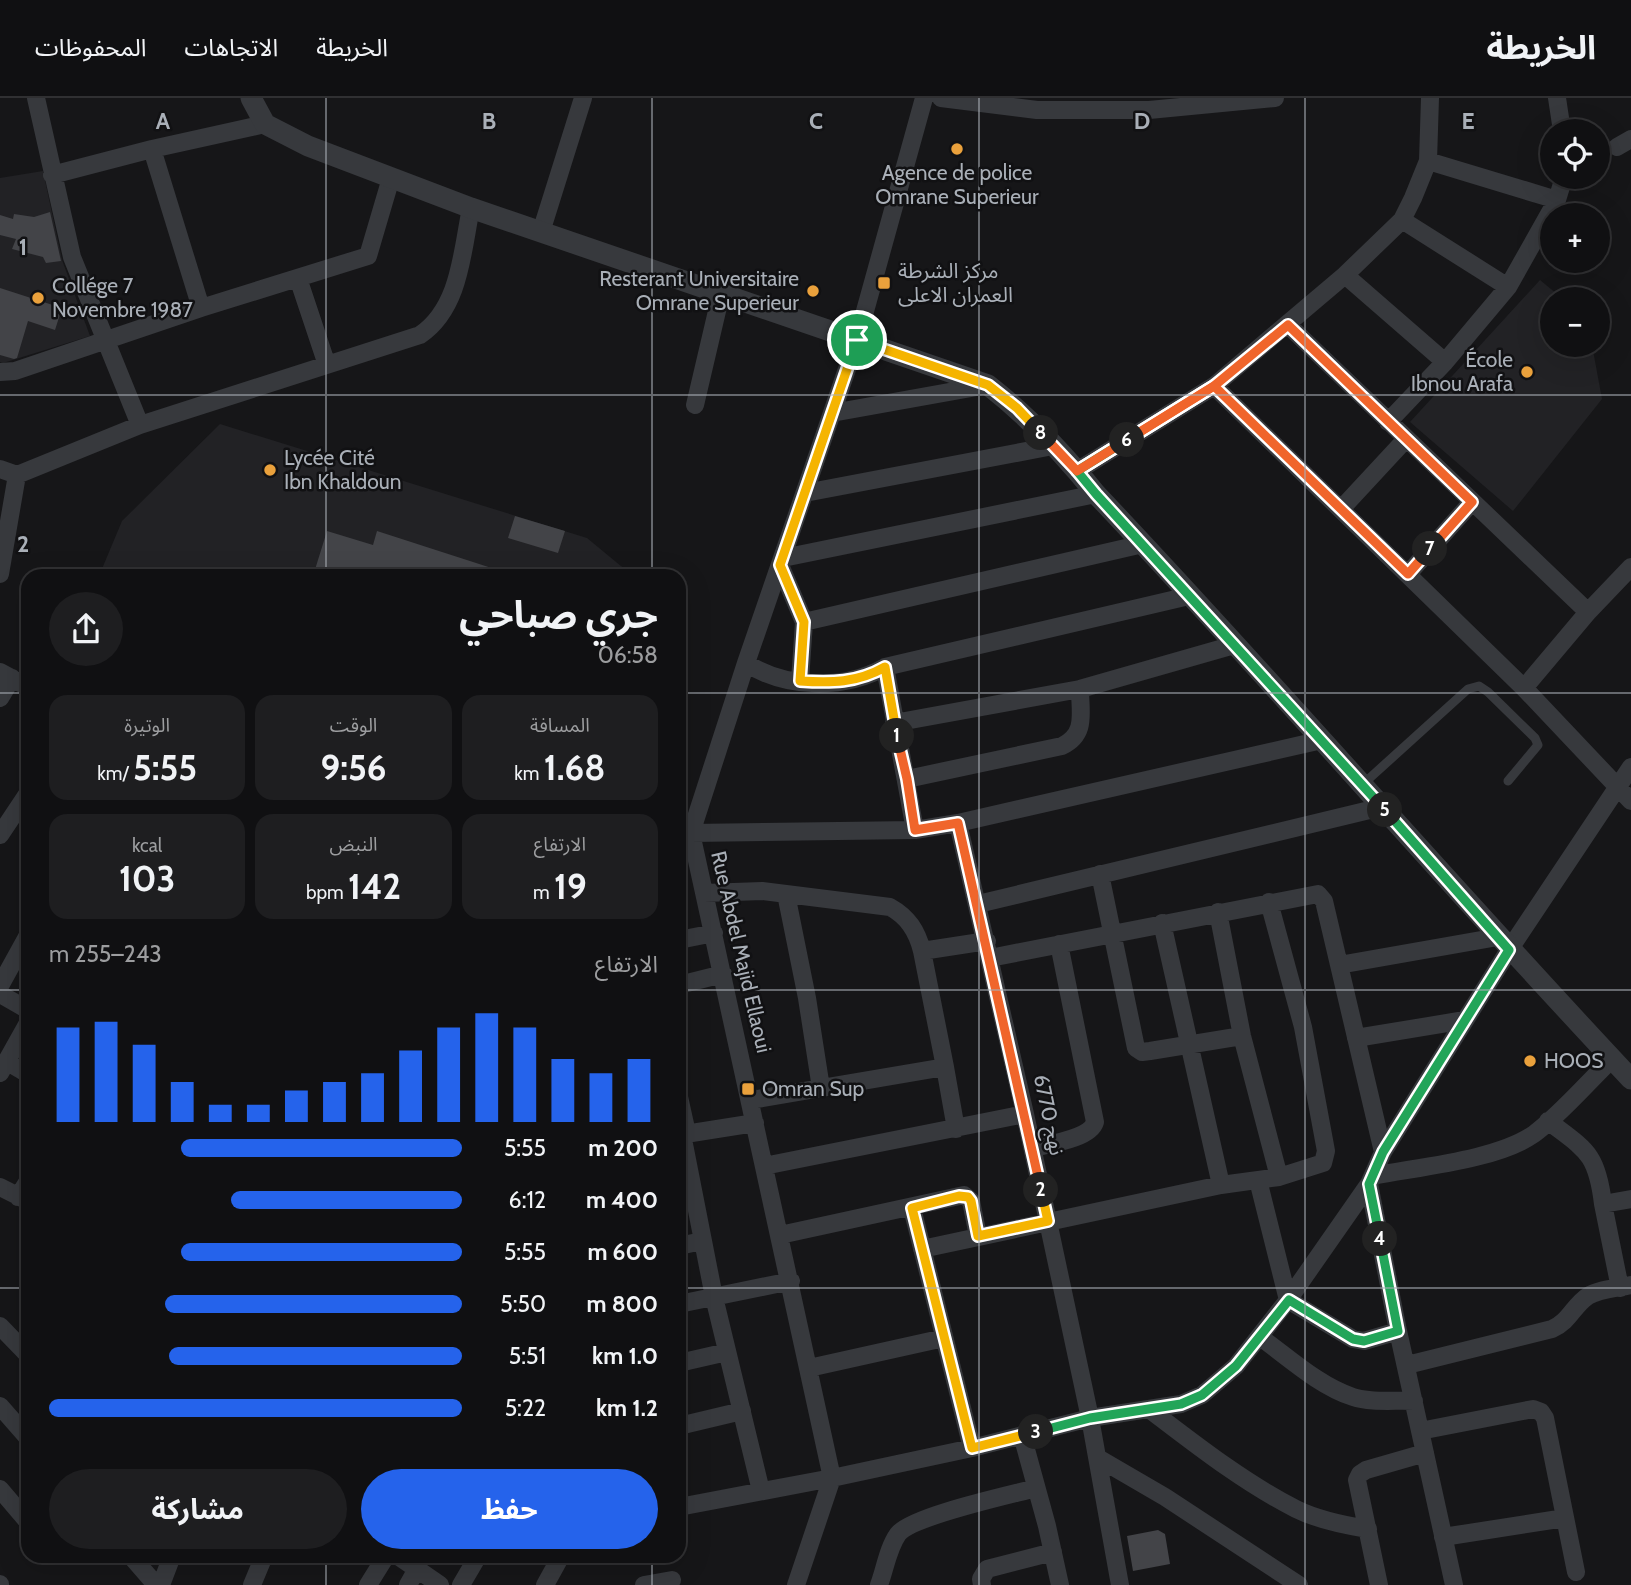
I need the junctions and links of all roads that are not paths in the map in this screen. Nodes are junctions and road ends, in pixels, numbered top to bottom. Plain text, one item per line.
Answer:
1 (36, 98) edge
2 (251, 98) edge
3 (583, 98) edge
4 (924, 98) edge
5 (941, 98) edge
6 (1275, 98) edge
7 (1430, 98) edge
8 (1557, 98) edge
9 (1252, 100) edge
10 (1038, 104) edge
11 (1149, 104) edge
12 (1560, 119) edge
13 (265, 124) junction
14 (152, 149) junction
15 (1428, 161) junction
16 (52, 175) junction
17 (391, 178) junction
18 (1561, 189) edge
19 (1558, 200) junction
20 (471, 208) junction
21 (1402, 220) junction
22 (541, 232) junction
23 (1345, 275) junction
24 (298, 278) junction
25 (1508, 288) junction
26 (721, 294) junction
27 (201, 308) junction
28 (1288, 325) junction
29 (104, 340) junction
30 (857, 340) junction
31 (1445, 362) junction
32 (327, 365) junction
33 (0, 372) edge
34 (988, 385) junction
35 (1214, 386) junction
36 (695, 405) dead end
37 (832, 413) junction
38 (1388, 422) junction
39 (139, 425) junction
40 (1406, 439) junction
41 (1053, 446) junction
42 (1077, 471) junction
43 (8, 472) edge
44 (805, 493) junction
45 (1096, 494) junction
46 (1472, 502) junction
47 (1341, 509) junction
48 (1143, 544) junction
49 (782, 562) junction
50 (1631, 567) edge
51 (1, 569) edge
52 (1408, 574) junction
53 (1189, 596) junction
54 (1588, 612) junction
55 (804, 622) junction
56 (1234, 645) junction
57 (746, 663) junction
58 (885, 667) junction
59 (6, 675) edge
60 (800, 681) junction
61 (1524, 688) junction
62 (1080, 689) junction
63 (0, 698) edge
64 (894, 723) junction
65 (1322, 740) junction
66 (1631, 767) edge
67 (907, 779) junction
68 (1508, 781) dead end
69 (1362, 785) junction
70 (1618, 787) junction
71 (1631, 801) edge
72 (21, 804) edge
73 (1382, 807) junction
74 (958, 823) junction
75 (915, 830) junction
76 (686, 831) edge
77 (686, 834) edge
78 (0, 835) edge
79 (686, 837) edge
80 (1100, 874) junction
81 (705, 893) junction
82 (786, 894) junction
83 (1269, 902) junction
84 (978, 904) junction
85 (1218, 912) junction
86 (1162, 923) junction
87 (714, 933) junction
88 (1114, 933) junction
89 (686, 939) edge
90 (1504, 943) junction
91 (1059, 944) junction
92 (21, 947) edge
93 (988, 950) junction
94 (922, 951) junction
95 (1339, 965) junction
96 (723, 974) junction
97 (686, 983) edge
98 (0, 986) edge
99 (0, 994) edge
100 (21, 1006) edge
101 (1465, 1020) junction
102 (21, 1035) edge
103 (1242, 1037) junction
104 (1356, 1038) junction
105 (1191, 1045) junction
106 (1612, 1059) junction
107 (3, 1067) edge
108 (945, 1067) junction
109 (21, 1072) edge
110 (1631, 1079) edge
111 (821, 1088) junction
112 (751, 1100) junction
113 (1025, 1114) junction
114 (1548, 1121) junction
115 (755, 1123) junction
116 (956, 1129) junction
117 (686, 1134) edge
118 (1033, 1148) junction
119 (686, 1151) edge
120 (1383, 1152) junction
121 (764, 1166) junction
122 (1279, 1177) junction
123 (1258, 1180) junction
124 (1371, 1180) junction
125 (1221, 1185) junction
126 (0, 1187) edge
127 (21, 1192) edge
128 (1631, 1199) edge
129 (1603, 1204) junction
130 (912, 1208) junction
131 (1048, 1221) junction
132 (780, 1235) junction
133 (978, 1236) junction
134 (702, 1241) junction
135 (686, 1244) edge
136 (922, 1249) junction
137 (791, 1281) junction
138 (1625, 1287) edge
139 (713, 1297) junction
140 (1289, 1300) junction
141 (686, 1303) edge
142 (0, 1326) edge
143 (1398, 1331) junction
144 (1260, 1337) junction
145 (944, 1338) junction
146 (21, 1348) edge
147 (727, 1352) junction
148 (686, 1361) edge
149 (1407, 1365) junction
150 (808, 1368) junction
151 (1414, 1401) junction
152 (0, 1406) edge
153 (1149, 1409) junction
154 (741, 1411) junction
155 (1090, 1418) junction
156 (686, 1424) edge
157 (21, 1430) edge
158 (1420, 1431) junction
159 (1021, 1436) junction
160 (972, 1448) junction
161 (1424, 1453) junction
162 (1098, 1458) junction
163 (832, 1478) junction
164 (1036, 1488) junction
165 (0, 1489) edge
166 (761, 1491) junction
167 (686, 1506) edge
168 (21, 1514) edge
169 (1565, 1518) junction
170 (1368, 1529) junction
171 (1443, 1536) junction
172 (1053, 1552) junction
173 (138, 1563) edge
174 (169, 1563) edge
175 (261, 1563) edge
176 (382, 1563) edge
177 (408, 1563) edge
178 (474, 1563) edge
179 (557, 1563) edge
180 (417, 1569) junction
181 (1576, 1572) dead end
182 (672, 1580) dead end
183 (158, 1585) edge
184 (253, 1585) edge
185 (368, 1585) edge
186 (408, 1585) edge
187 (440, 1585) edge
188 (461, 1585) edge
189 (544, 1585) edge
190 (644, 1585) edge
191 (796, 1585) edge
192 (879, 1585) edge
193 (982, 1585) edge
194 (1060, 1585) edge
195 (1120, 1585) edge
196 (1299, 1585) edge
197 (1379, 1585) edge
198 (1454, 1585) edge

1 - 16 street
2 - 13 street
3 - 22 street
4 - 30 street, Rue Abdel Majid Ellaoui
5 - 10 street
6 - 9 street
7 - 15 street
8 - 12 street
9 - 11 street
10 - 11 street
13 - 14 street
13 - 17 street
14 - 16 street
14 - 27 street
15 - 19 street
15 - 21 street
16 - 29 street
17 - 20 street
17 - 24 street
18 - 19 street
19 - 25 street
20 - 22 street
20 - 32 street
21 - 23 street
21 - 25 street
22 - 26 street
23 - 28 street
23 - 31 street
24 - 27 street
24 - 32 street
25 - 31 street
26 - 30 street
26 - 36 street
27 - 29 street
28 - 35 street
28 - 38 street
29 - 33 street
29 - 39 street
30 - 34 street
30 - 37 street, Rue Abdel Majid Ellaoui
31 - 38 street
32 - 39 street
34 - 37 street
34 - 41 street
35 - 42 street
35 - 47 street
37 - 44 street, Rue Abdel Majid Ellaoui
38 - 40 street
39 - 43 street
40 - 46 street
40 - 47 street
41 - 42 street
41 - 44 street
42 - 45 street
43 - 51 street
44 - 49 street, Rue Abdel Majid Ellaoui
45 - 48 street
45 - 49 street
46 - 52 street
46 - 54 street
47 - 52 street
48 - 53 street
48 - 55 street
49 - 55 street
49 - 57 street, Rue Abdel Majid Ellaoui
50 - 54 street
52 - 61 street
53 - 56 street
53 - 58 street
54 - 61 street
55 - 60 street
56 - 62 street
56 - 65 street
57 - 60 street
57 - 76 street, Rue Abdel Majid Ellaoui
58 - 60 street
58 - 64 street
59 - 63 street
61 - 70 street
62 - 64 street
62 - 67 street
64 - 67 street
65 - 69 street
65 - 74 street
66 - 70 street
67 - 75 street
68 - 69 lane
69 - 73 street
70 - 71 street
70 - 90 street
72 - 78 street
73 - 80 street
73 - 90 street
74 - 75 street
74 - 84 street, نهج 6770
75 - 77 street
79 - 81 street, Rue Abdel Majid Ellaoui
80 - 84 street
80 - 88 street
81 - 82 street
81 - 87 street, Rue Abdel Majid Ellaoui
82 - 94 street
82 - 111 street
83 - 85 street
83 - 95 street
83 - 122 street
84 - 93 street, نهج 6770
85 - 86 street
85 - 103 street
86 - 88 street
86 - 105 street
87 - 89 street
87 - 96 street, Rue Abdel Majid Ellaoui
88 - 91 street
88 - 105 street
90 - 95 street
90 - 101 street
90 - 106 street
91 - 93 street
91 - 118 street
92 - 98 street
93 - 94 street
93 - 113 street, نهج 6770
94 - 108 street
95 - 104 street
96 - 97 street
96 - 112 street, Rue Abdel Majid Ellaoui
99 - 100 street
101 - 104 street
101 - 120 street
102 - 107 street
103 - 105 street
103 - 122 street
104 - 120 street
105 - 125 street
106 - 110 street
106 - 114 street
107 - 109 street
108 - 111 street
108 - 116 street
111 - 112 street
112 - 115 street, Rue Abdel Majid Ellaoui
113 - 116 street
113 - 118 street, نهج 6770
114 - 124 street
114 - 129 street
115 - 117 street
115 - 121 street, Rue Abdel Majid Ellaoui
116 - 121 street
118 - 131 street, نهج 6770
119 - 134 street
120 - 124 street
121 - 132 street, Rue Abdel Majid Ellaoui
122 - 123 street
123 - 125 street
123 - 140 street
124 - 140 street
124 - 143 street
125 - 131 street
126 - 127 street
128 - 129 street
129 - 138 street
130 - 132 street
130 - 133 street
130 - 136 street
131 - 133 street
131 - 155 street, نهج 6770
132 - 137 street, Rue Abdel Majid Ellaoui
133 - 136 street
134 - 135 street
134 - 139 street
136 - 145 street
137 - 139 street
137 - 150 street, Rue Abdel Majid Ellaoui
138 - 149 street
139 - 141 street
139 - 147 street
140 - 143 street
140 - 144 street
142 - 146 street
143 - 149 street
144 - 151 street
144 - 153 street
145 - 150 street
145 - 160 street
147 - 148 street
147 - 154 street
149 - 151 street
150 - 163 street, Rue Abdel Majid Ellaoui
151 - 158 street
152 - 157 street
153 - 155 street
153 - 170 street
154 - 156 street
154 - 166 street
155 - 159 street
155 - 162 street, نهج 6770
158 - 161 street
158 - 169 street
159 - 160 street
159 - 164 street
160 - 163 street
161 - 170 street
161 - 171 street
162 - 195 street, نهج 6770
162 - 196 street
163 - 166 street
163 - 191 street
164 - 172 street
164 - 192 street
165 - 168 street
166 - 167 street
169 - 171 street
169 - 181 street
170 - 197 street
171 - 198 street
172 - 193 street
172 - 194 street
173 - 183 street
174 - 183 street
175 - 184 street
176 - 185 street
177 - 180 street
178 - 188 street
179 - 189 street
180 - 186 street
180 - 187 street
182 - 190 street

